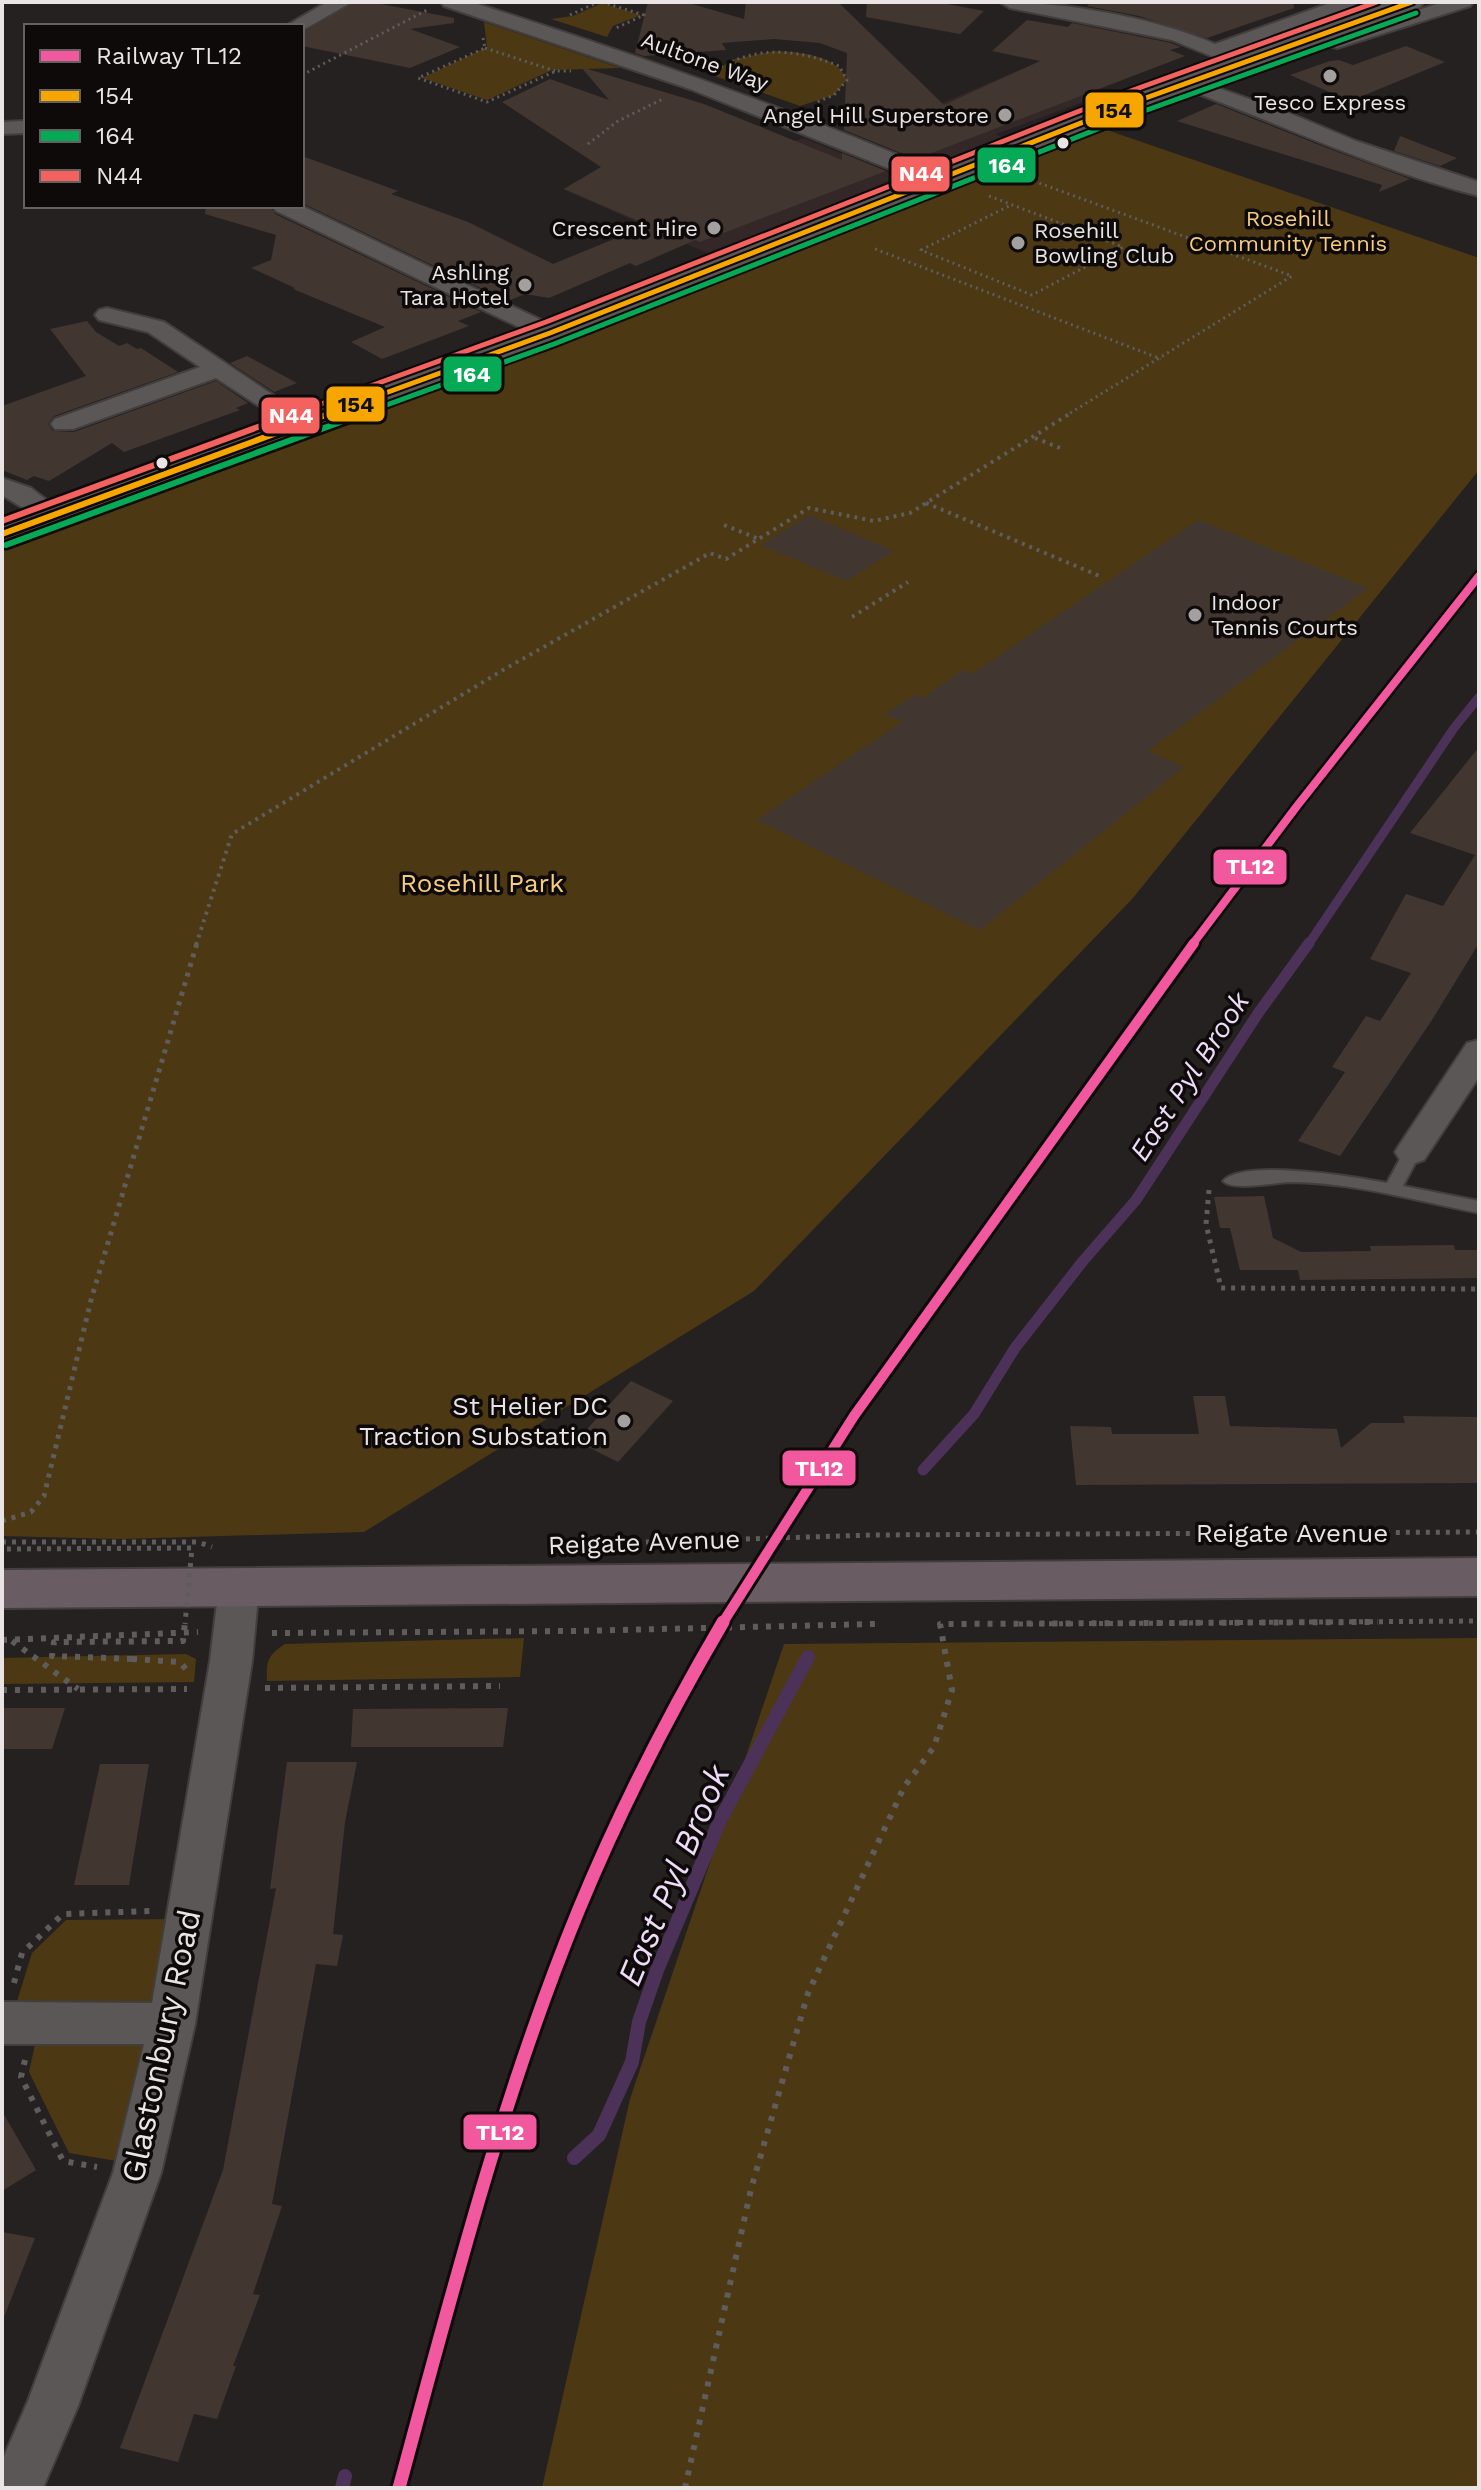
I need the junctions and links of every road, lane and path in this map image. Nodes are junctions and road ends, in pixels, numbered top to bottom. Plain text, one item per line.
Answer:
1 (342, 2) edge
2 (602, 2) edge
3 (1010, 2) edge
4 (1352, 2) edge
5 (1412, 2) edge
6 (1463, 2) edge
7 (441, 5) edge
8 (494, 15) junction
9 (300, 24) edge
10 (1315, 36) junction
11 (485, 48) junction
12 (599, 49) junction
13 (1217, 50) junction
14 (639, 63) junction
15 (1243, 63) junction
16 (556, 71) junction
17 (304, 74) edge
18 (693, 81) junction
19 (1187, 83) junction
20 (810, 105) dead end
21 (24, 127) edge
22 (2, 128) edge
23 (588, 144) dead end
24 (1479, 170) edge
25 (1028, 179) dead end
26 (938, 180) junction
27 (1454, 181) junction
28 (1479, 189) edge
29 (989, 196) dead end
30 (1011, 205) junction
31 (288, 208) edge
32 (875, 249) dead end
33 (107, 315) dead end
34 (550, 333) junction
35 (1161, 359) junction
36 (220, 368) junction
37 (64, 424) dead end
38 (305, 425) junction
39 (1034, 438) junction
40 (1060, 448) dead end
41 (2, 486) edge
42 (926, 503) junction
43 (53, 515) junction
44 (724, 525) dead end
45 (2, 534) edge
46 (759, 539) junction
47 (1102, 577) dead end
48 (908, 582) dead end
49 (852, 617) dead end
50 (1479, 1051) edge
51 (1412, 1152) joint
52 (1232, 1181) joint
53 (1392, 1190) junction
54 (1479, 1207) edge
55 (1479, 1289) edge
56 (2, 1521) edge
57 (1479, 1532) edge
58 (572, 1544) dead end
59 (3, 1557) edge
60 (231, 1566) junction
61 (1479, 1577) edge
62 (1479, 1621) edge
63 (875, 1624) dead end
64 (187, 1632) dead end
65 (287, 1633) dead end
66 (2, 1640) edge
67 (10, 1640) junction
68 (79, 1689) dead end
69 (195, 1689) dead end
70 (191, 1910) junction
71 (13, 2023) edge
72 (172, 2024) junction
73 (137, 2173) junction
74 (17, 2488) edge
75 (685, 2488) edge

1 - 9 street
2 - 12 path
3 - 13 street
4 - 13 street
5 - 10 main road
6 - 10 street
7 - 8 street, Aultone Way
7 - 17 path
8 - 11 path
8 - 12 street, Aultone Way
10 - 15 main road
11 - 16 path
11 - 16 path
12 - 14 street, Aultone Way
13 - 15 street
14 - 16 path
14 - 18 street, Aultone Way
15 - 19 main road
18 - 20 path
18 - 23 path
18 - 26 street, Aultone Way
19 - 26 main road
19 - 27 street
21 - 22 street
24 - 27 street
25 - 35 path
26 - 34 main road
27 - 28 street
29 - 30 path
30 - 30 path
31 - 34 street
32 - 35 path
33 - 36 street
34 - 38 main road
35 - 39 path
36 - 37 street
36 - 38 street
38 - 43 main road
39 - 40 path
39 - 42 path
41 - 43 street
42 - 46 path
42 - 47 path
43 - 45 main road
44 - 46 path
46 - 56 path
48 - 49 path
50 - 51 street
51 - 53 lane
52 - 53 lane
52 - 55 path
53 - 54 lane
57 - 58 path, Reigate Avenue
59 - 60 highway, Reigate Avenue
59 - 60 path
59 - 69 path, bridge
60 - 61 highway, Reigate Avenue
60 - 70 street, Glastonbury Road
62 - 75 path
63 - 65 path
64 - 67 path
66 - 67 path
67 - 68 path
70 - 71 path
70 - 72 street, Glastonbury Road
71 - 72 street
71 - 73 path
72 - 73 street, Glastonbury Road
73 - 74 street, Glastonbury Road

